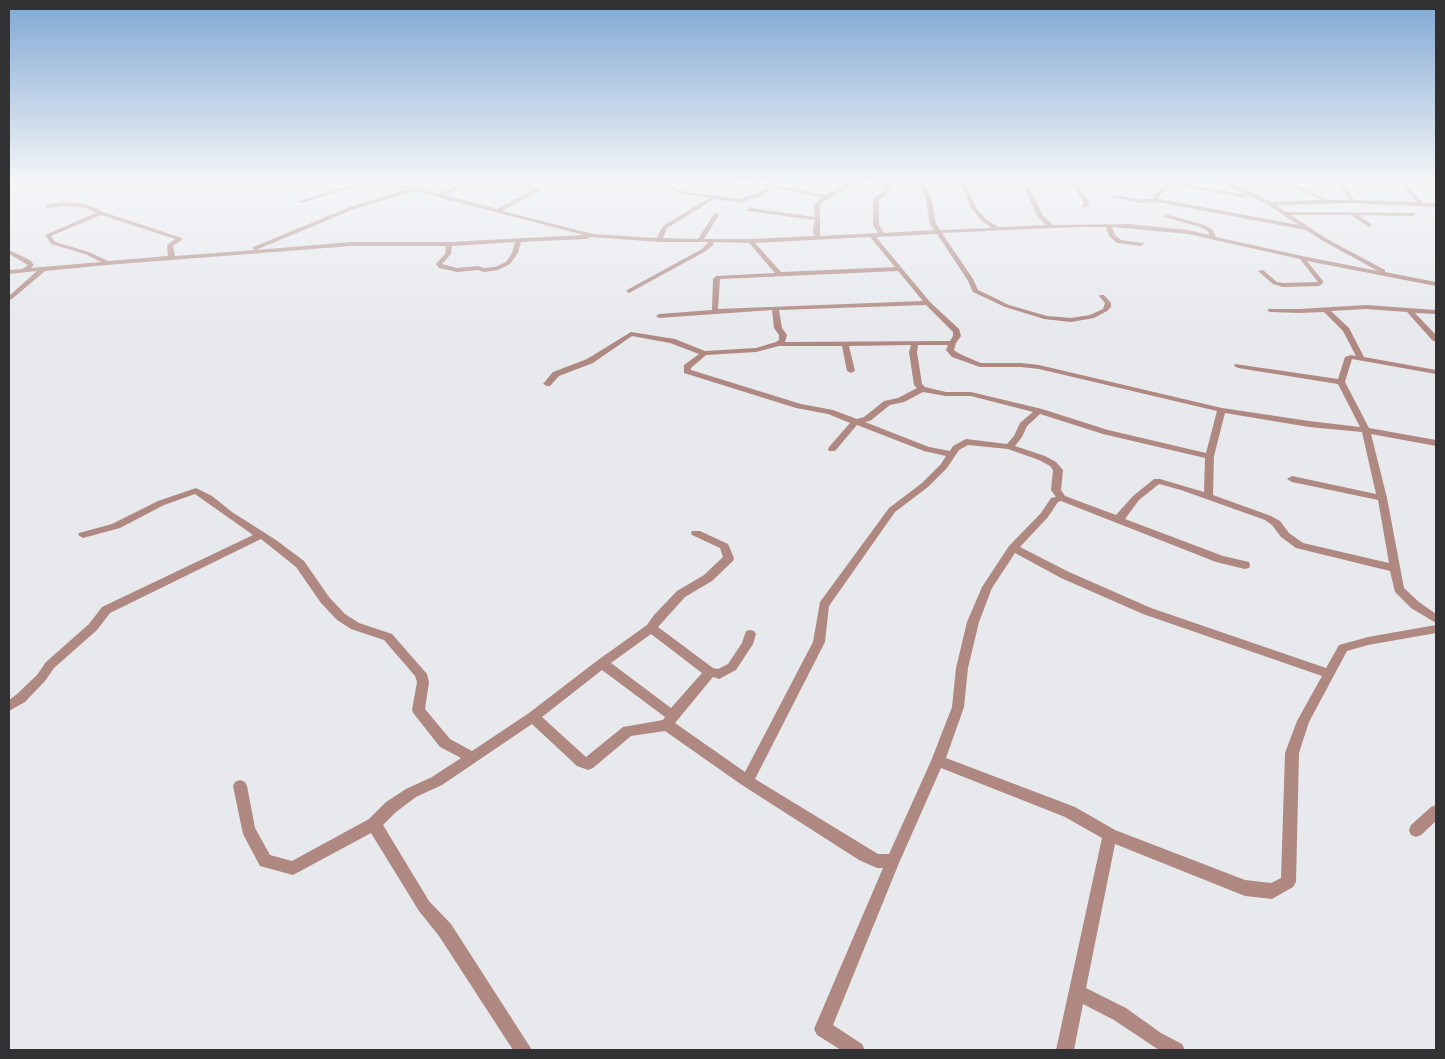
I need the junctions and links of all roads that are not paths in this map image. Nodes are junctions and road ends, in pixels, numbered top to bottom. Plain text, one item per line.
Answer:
1 (59, 230) edge
2 (155, 230) edge
3 (297, 230) edge
4 (573, 230) edge
5 (663, 230) edge
6 (706, 230) edge
7 (817, 230) edge
8 (880, 230) edge
9 (951, 230) edge
10 (1110, 230) edge
11 (1169, 230) edge
12 (1210, 230) edge
13 (1311, 230) edge
14 (940, 231) junction
15 (871, 234) junction
16 (882, 234) junction
17 (593, 236) junction
18 (818, 237) junction
19 (1213, 237) junction
20 (660, 240) junction
21 (700, 240) junction
22 (518, 241) junction
23 (711, 241) junction
24 (751, 241) junction
25 (449, 244) junction
26 (1141, 244) dead end
27 (247, 251) junction
28 (9, 252) edge
29 (1302, 258) junction
30 (171, 259) junction
31 (107, 262) junction
32 (43, 269) junction
33 (899, 269) junction
34 (24, 270) junction
35 (1261, 271) dead end
36 (9, 272) edge
37 (780, 275) junction
38 (1388, 275) junction
39 (1436, 284) edge
40 (629, 292) dead end
41 (1102, 296) dead end
42 (10, 298) edge
43 (928, 303) junction
44 (775, 308) junction
45 (1270, 310) dead end
46 (1326, 310) junction
47 (1409, 310) junction
48 (715, 312) junction
49 (1436, 312) edge
50 (659, 316) dead end
51 (1436, 338) edge
52 (952, 342) junction
53 (915, 343) junction
54 (779, 344) junction
55 (845, 344) junction
56 (704, 353) junction
57 (1360, 357) junction
58 (1238, 366) dead end
59 (851, 371) dead end
60 (1436, 372) edge
61 (1341, 382) junction
62 (547, 384) dead end
63 (922, 389) junction
64 (1222, 410) junction
65 (1040, 411) junction
66 (854, 423) junction
67 (1366, 430) junction
68 (1436, 443) edge
69 (1009, 447) junction
70 (832, 449) dead end
71 (952, 454) junction
72 (1210, 456) junction
73 (1292, 479) dead end
74 (1208, 497) junction
75 (1062, 498) junction
76 (1382, 498) junction
77 (1118, 520) junction
78 (696, 533) dead end
79 (83, 535) dead end
80 (261, 535) junction
81 (1013, 548) junction
82 (1245, 565) dead end
83 (1395, 568) junction
84 (1436, 619) edge
85 (651, 628) junction
86 (1436, 629) edge
87 (750, 634) dead end
88 (602, 663) junction
89 (710, 672) junction
90 (1328, 673) junction
91 (9, 706) edge
92 (533, 717) junction
93 (669, 721) junction
94 (471, 757) junction
95 (938, 761) junction
96 (747, 781) junction
97 (240, 786) dead end
98 (1436, 812) edge
99 (374, 824) junction
100 (1416, 830) dead end
101 (1110, 834) junction
102 (893, 861) junction
103 (1078, 993) junction
104 (523, 1050) edge
105 (856, 1050) edge
106 (1065, 1050) edge
107 (1176, 1050) edge

1 - 31 street
2 - 30 street
3 - 27 street
4 - 17 street
5 - 20 street
6 - 21 street
7 - 18 street
8 - 16 street
9 - 14 street
10 - 26 street
11 - 19 street
12 - 19 street
13 - 38 street
14 - 16 street
14 - 41 street
15 - 16 street
15 - 18 street
15 - 33 street
17 - 20 street
17 - 22 street
18 - 24 street
19 - 29 street
20 - 21 street
21 - 23 street
22 - 25 street
22 - 25 street
23 - 24 street
23 - 40 street
24 - 37 street
25 - 27 street
27 - 30 street
28 - 34 street
29 - 35 street
29 - 38 street
30 - 31 street
31 - 32 street
32 - 34 street
32 - 42 street
33 - 37 street
33 - 43 street
34 - 36 street
37 - 48 street
38 - 39 street
43 - 44 street
43 - 52 street
44 - 48 street
44 - 54 street
45 - 46 street
46 - 47 street
46 - 57 street
47 - 49 street
47 - 51 street
48 - 50 street
52 - 53 street
52 - 64 street
53 - 55 street
53 - 63 street
54 - 55 street
54 - 56 street
55 - 59 street
56 - 62 street
56 - 66 street
57 - 60 street
57 - 61 street
58 - 61 street
61 - 67 street
63 - 65 street
63 - 66 street
64 - 67 street
64 - 72 street
65 - 69 street
65 - 72 street
66 - 70 street
66 - 71 street
67 - 68 street
67 - 76 street
69 - 71 street
69 - 75 street
71 - 96 street
72 - 74 street
73 - 76 street
74 - 77 street
74 - 83 street
75 - 77 street
75 - 81 street
76 - 83 street
77 - 82 street
78 - 85 street
79 - 80 street
80 - 91 street
80 - 94 street
81 - 90 street
81 - 95 street
83 - 84 street
85 - 88 street
85 - 89 street
86 - 90 street
87 - 89 street
88 - 92 street
88 - 93 street
89 - 93 street
90 - 101 street
92 - 93 street
92 - 94 street
93 - 96 street
94 - 99 street
95 - 101 street
95 - 102 street
96 - 102 street
97 - 99 street
98 - 100 street
99 - 104 street
101 - 103 street
102 - 105 street
103 - 106 street
103 - 107 street

